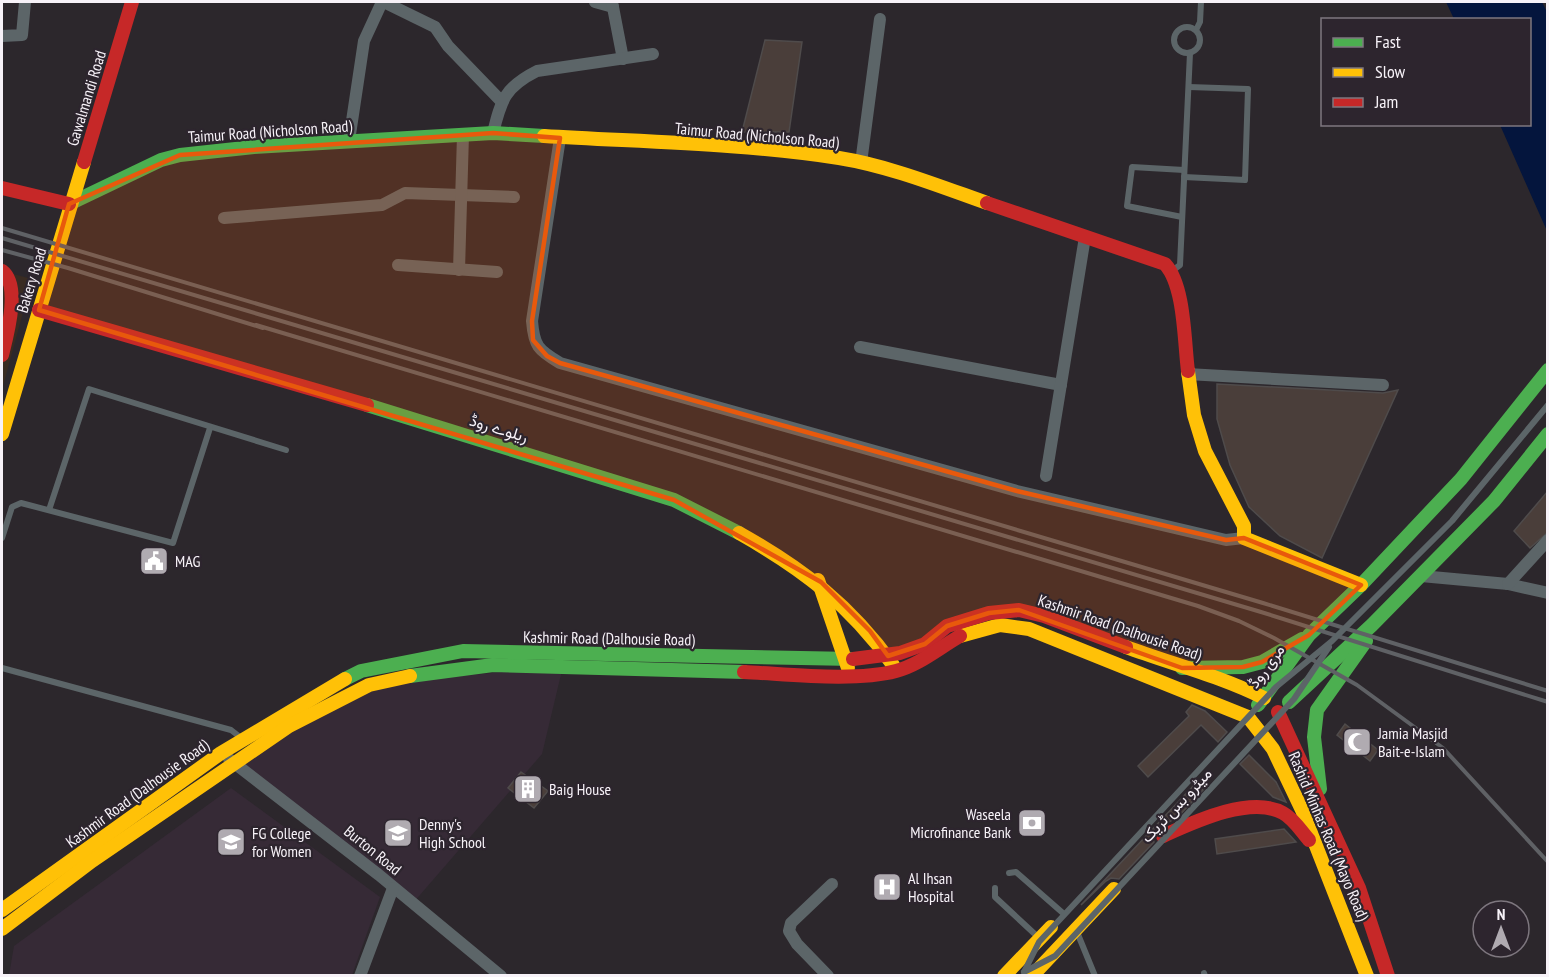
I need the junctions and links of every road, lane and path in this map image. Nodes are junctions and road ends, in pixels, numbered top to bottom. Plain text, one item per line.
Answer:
1 (25, 2) edge
2 (132, 2) edge
3 (383, 2) edge
4 (595, 2) edge
5 (1201, 2) edge
6 (613, 4) edge
7 (399, 5) edge
8 (880, 19) dead end
9 (1196, 30) junction
10 (2, 36) edge
11 (1190, 53) junction
12 (653, 54) dead end
13 (623, 58) junction
14 (1189, 87) junction
15 (501, 101) junction
16 (493, 134) junction
17 (463, 135) junction
18 (560, 138) junction
19 (349, 141) junction
20 (861, 163) junction
21 (1184, 174) junction
22 (2, 188) edge
23 (461, 195) junction
24 (514, 197) dead end
25 (69, 204) junction
26 (1182, 217) junction
27 (224, 218) dead end
28 (1085, 237) junction
29 (398, 265) dead end
30 (459, 270) junction
31 (2, 271) edge
32 (497, 272) dead end
33 (1172, 272) junction
34 (39, 310) junction
35 (860, 347) dead end
36 (2, 355) edge
37 (1548, 370) edge
38 (1186, 374) junction
39 (1061, 385) junction
40 (1383, 385) dead end
41 (1531, 391) junction
42 (1548, 404) edge
43 (210, 428) junction
44 (2, 434) edge
45 (1548, 434) edge
46 (286, 450) dead end
47 (1046, 476) dead end
48 (49, 510) junction
49 (2, 538) edge
50 (1244, 538) junction
51 (1548, 540) edge
52 (1421, 576) junction
53 (818, 580) junction
54 (1508, 584) junction
55 (1361, 585) junction
56 (1548, 593) edge
57 (1396, 601) junction
58 (1309, 635) junction
59 (1332, 641) junction
60 (888, 656) junction
61 (848, 659) junction
62 (2, 668) edge
63 (1182, 668) junction
64 (896, 670) junction
65 (848, 675) junction
66 (1264, 698) junction
67 (1278, 712) junction
68 (1248, 717) junction
69 (1261, 732) junction
70 (243, 739) junction
71 (254, 750) junction
72 (221, 753) junction
73 (234, 764) junction
74 (1323, 807) junction
75 (1163, 836) junction
76 (1320, 853) junction
77 (1009, 873) dead end
78 (832, 884) dead end
79 (393, 888) junction
80 (995, 888) dead end
81 (2, 910) edge
82 (1064, 914) junction
83 (1076, 928) junction
84 (2, 929) edge
85 (1040, 938) junction
86 (1026, 974) edge
87 (360, 975) edge
88 (501, 975) edge
89 (828, 975) edge
90 (1004, 975) edge
91 (1095, 975) edge
92 (1367, 975) edge
93 (1388, 975) edge

1 - 10 street
2 - 25 main road, Gawalmandi Road
3 - 7 street
3 - 19 street
4 - 6 street
5 - 9 lane
6 - 13 street
7 - 15 street
8 - 20 street
9 - 11 lane
9 - 11 lane
11 - 14 lane
12 - 13 street
13 - 15 street
14 - 21 lane
14 - 21 lane
15 - 16 street
16 - 17 main road, Taimur Road (Nicholson Road)
16 - 18 main road, Taimur Road (Nicholson Road)
17 - 19 main road, Taimur Road (Nicholson Road)
17 - 23 street
18 - 20 main road, Taimur Road (Nicholson Road)
18 - 50 street
19 - 25 main road, Taimur Road (Nicholson Road)
20 - 28 main road, Taimur Road (Nicholson Road)
21 - 26 lane
21 - 26 lane
22 - 25 main road
23 - 24 street
23 - 27 street
23 - 30 street
25 - 34 main road, Bakery Road
26 - 33 lane
28 - 33 main road, Taimur Road (Nicholson Road)
28 - 39 street
29 - 30 street
30 - 32 street
31 - 36 main road
33 - 38 main road
34 - 44 main road, Bakery Road
34 - 53 main road, ریلوے روڈ
35 - 39 street
37 - 41 main road, مری روڈ
38 - 40 street
38 - 50 main road
39 - 47 street
41 - 42 main road
41 - 55 main road, مری روڈ
42 - 59 lane, میٹرو بس ٹریک, bridge
43 - 46 lane
43 - 48 lane
43 - 48 lane
45 - 52 main road
48 - 49 lane
50 - 55 main road
51 - 54 street
52 - 54 street
52 - 57 main road
53 - 60 main road, ریلوے روڈ
53 - 61 main road
54 - 56 street
55 - 58 main road, مری روڈ
57 - 67 main road
57 - 74 main road
58 - 63 main road
58 - 66 main road, مری روڈ
59 - 86 lane, میٹرو بس ٹریک, bridge
59 - 86 lane, میٹرو بس ٹریک, bridge
60 - 61 main road, Kashmir Road (Dalhousie Road)
60 - 63 main road, Kashmir Road (Dalhousie Road)
60 - 64 main road, ریلوے روڈ
61 - 65 main road
61 - 70 main road, Kashmir Road (Dalhousie Road)
62 - 70 lane
63 - 66 main road, Kashmir Road (Dalhousie Road)
64 - 65 main road, Kashmir Road (Dalhousie Road)
64 - 68 main road, Kashmir Road (Dalhousie Road)
65 - 71 main road, Kashmir Road (Dalhousie Road)
66 - 68 main road, مری روڈ
67 - 69 main road
67 - 74 main road, Rashid Minhas Road (Mayo Road)
68 - 69 main road, Rashid Minhas Road (Mayo Road)
68 - 82 main road, مری روڈ
69 - 75 main road
69 - 76 main road, Rashid Minhas Road (Mayo Road)
70 - 71 lane
70 - 72 main road, Kashmir Road (Dalhousie Road)
71 - 73 main road, Kashmir Road (Dalhousie Road)
72 - 73 street, Burton Road
72 - 81 main road, Kashmir Road (Dalhousie Road)
73 - 79 street, Burton Road
73 - 84 main road, Kashmir Road (Dalhousie Road)
74 - 93 main road, Rashid Minhas Road (Mayo Road)
75 - 76 main road
75 - 83 main road
76 - 92 main road, Rashid Minhas Road (Mayo Road)
77 - 82 lane
78 - 89 street
79 - 87 street
79 - 88 street, Burton Road
80 - 85 lane
82 - 85 main road, مری روڈ
83 - 86 main road
83 - 91 lane
85 - 90 main road, مری روڈ

